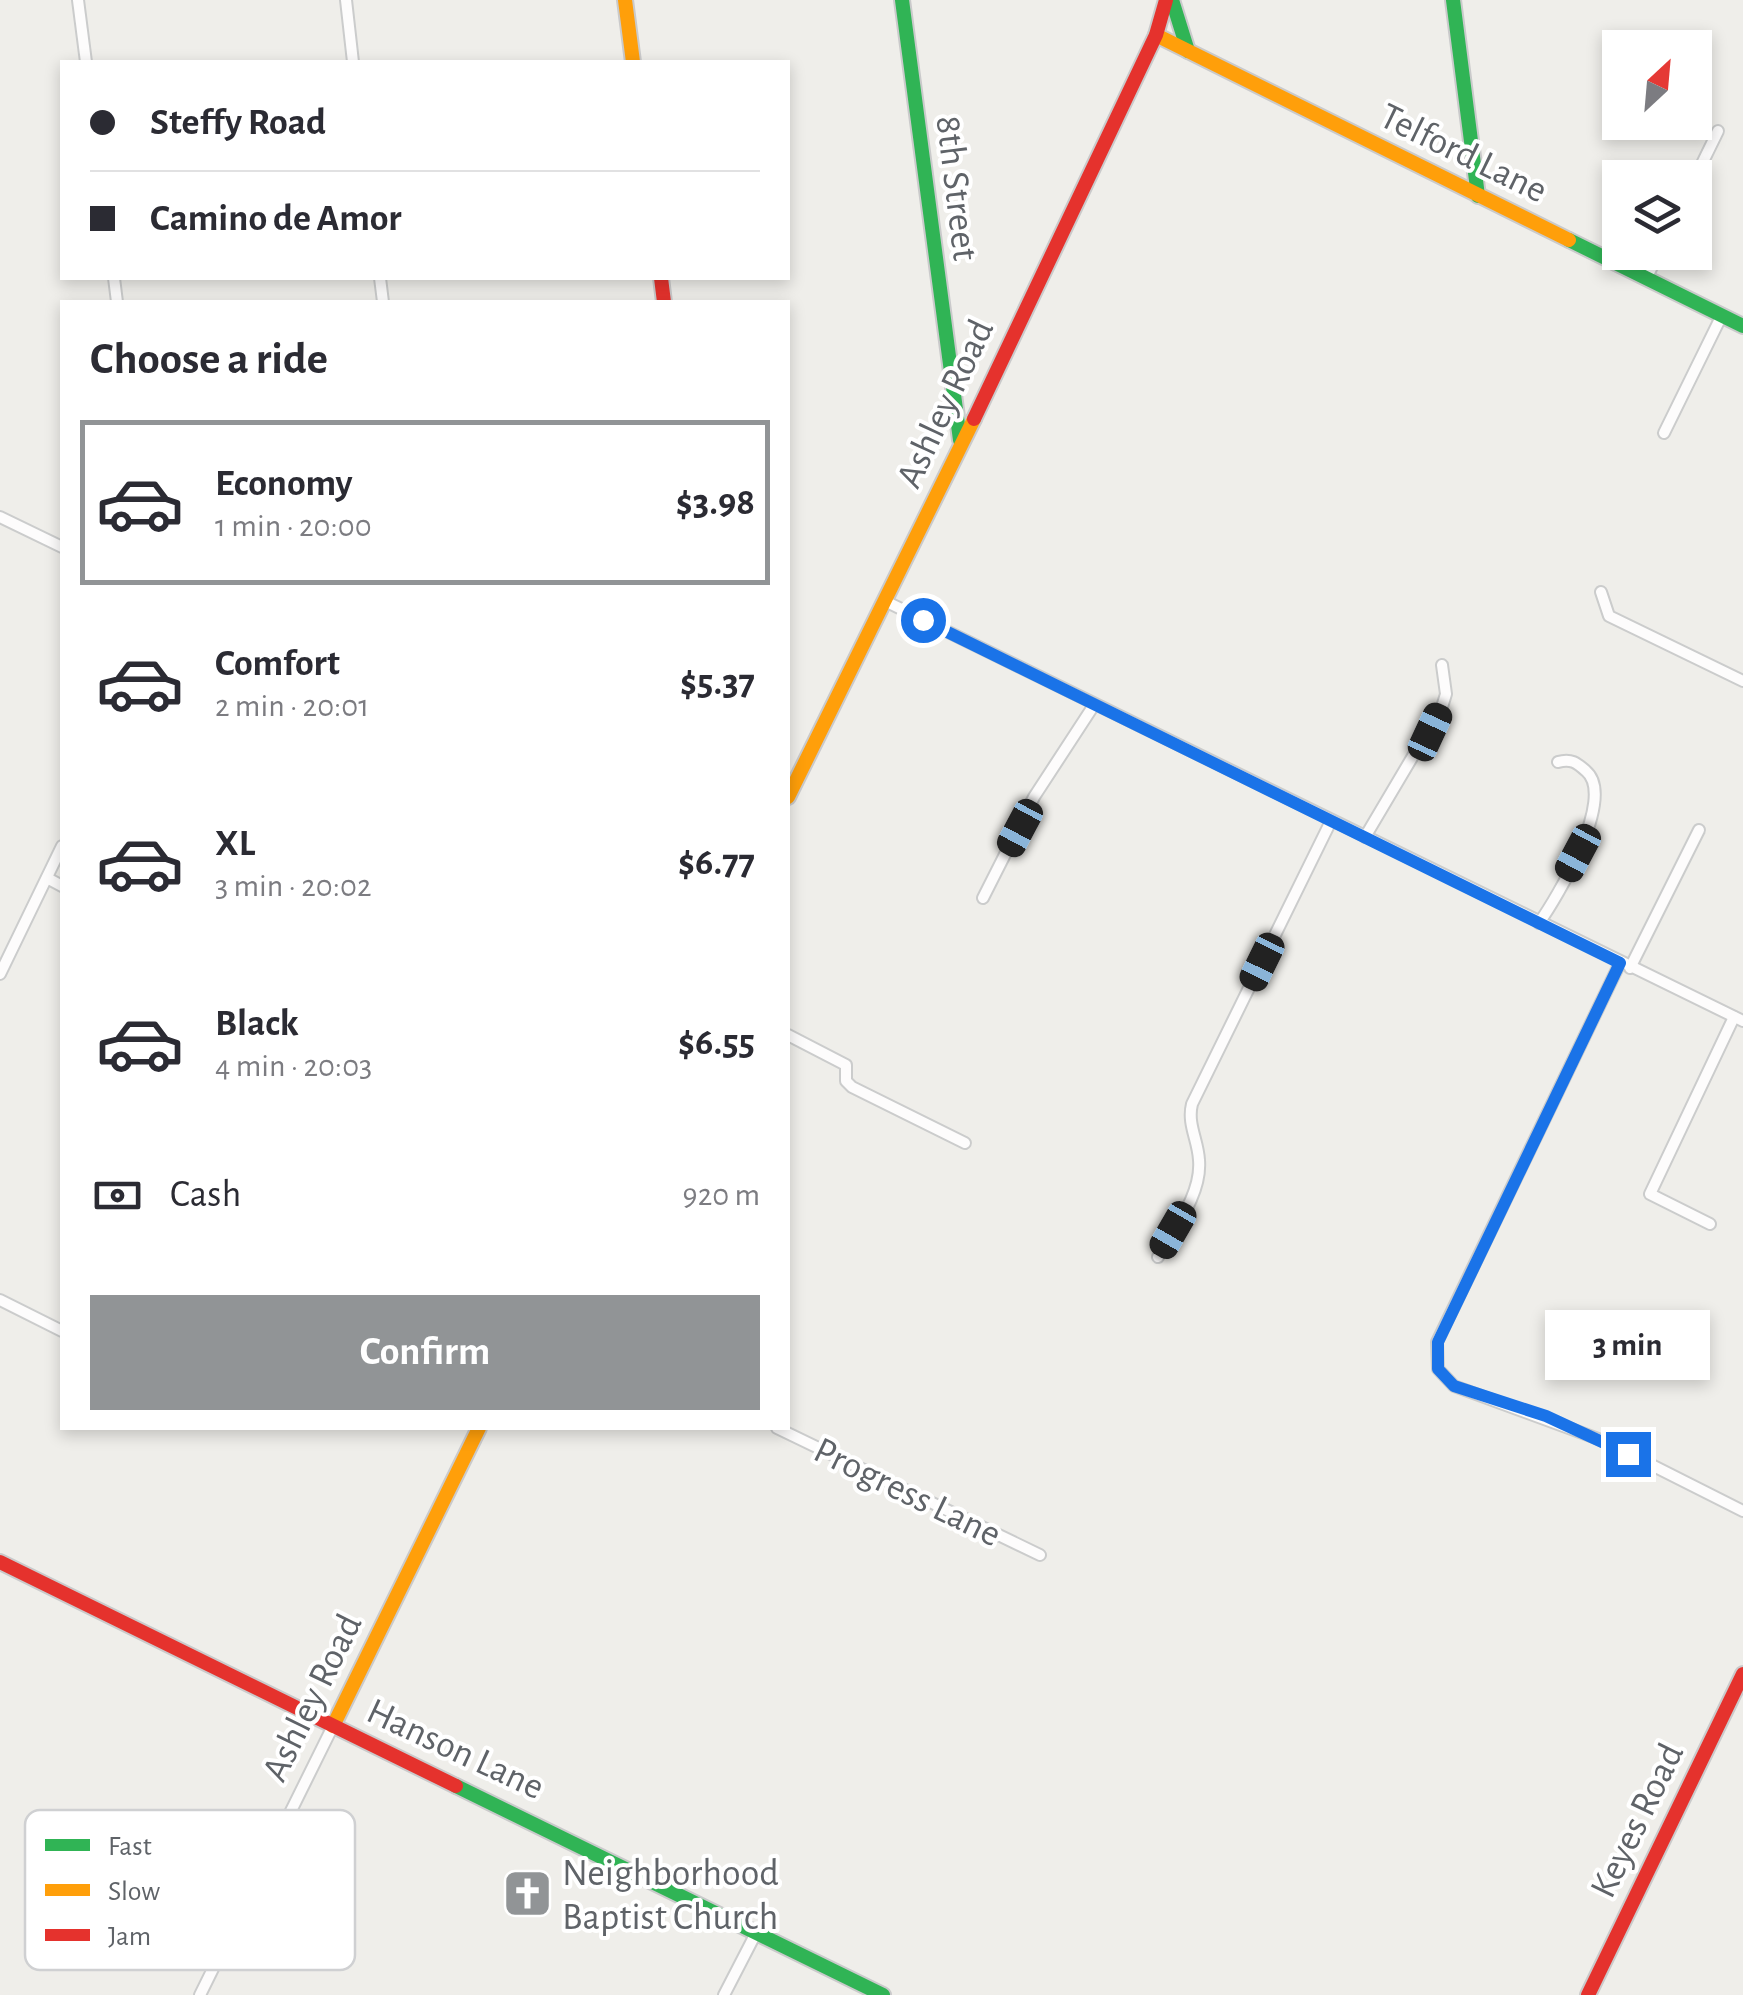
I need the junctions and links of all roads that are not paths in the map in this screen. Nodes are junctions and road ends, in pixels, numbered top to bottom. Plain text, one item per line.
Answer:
1 (78, 0) edge
2 (346, 0) edge
3 (625, 0) edge
4 (902, 0) edge
5 (1169, 0) edge
6 (1453, 0) edge
7 (1156, 35) junction
8 (1188, 51) junction
9 (86, 60) edge
10 (353, 60) edge
11 (633, 60) edge
12 (1718, 131) dead end
13 (1704, 160) edge
14 (1478, 196) junction
15 (1650, 270) edge
16 (1646, 279) junction
17 (1722, 316) junction
18 (1743, 326) edge
19 (1664, 433) dead end
20 (960, 442) junction
21 (0, 517) edge
22 (60, 546) edge
23 (1601, 592) dead end
24 (887, 602) junction
25 (1442, 666) dead end
26 (1743, 682) edge
27 (1094, 705) junction
28 (1558, 762) dead end
29 (790, 793) edge
30 (1331, 820) junction
31 (1698, 830) dead end
32 (1365, 837) junction
33 (60, 850) edge
34 (47, 878) junction
35 (60, 885) edge
36 (982, 898) dead end
37 (1539, 923) junction
38 (1625, 965) junction
39 (0, 974) edge
40 (1739, 1019) edge
41 (790, 1036) edge
42 (965, 1143) dead end
43 (1710, 1224) dead end
44 (1158, 1257) dead end
45 (0, 1300) edge
46 (60, 1330) edge
47 (478, 1430) edge
48 (781, 1430) edge
49 (1743, 1511) edge
50 (1040, 1555) dead end
51 (0, 1562) edge
52 (1743, 1674) edge
53 (333, 1726) junction
54 (291, 1810) edge
55 (756, 1932) junction
56 (212, 1970) edge
57 (200, 1995) edge
58 (724, 1995) edge
59 (883, 1995) edge
60 (1588, 1995) edge

1 - 9 street
2 - 10 street
3 - 11 street
4 - 20 street, 8th Street
5 - 7 street, Ashley Road
5 - 8 street
6 - 14 street
7 - 8 street, Telford Lane
7 - 20 street, Ashley Road
8 - 14 street, Telford Lane
12 - 13 street
14 - 16 street, Telford Lane
15 - 16 street
16 - 17 street, Telford Lane
17 - 18 street, Telford Lane
17 - 19 street
20 - 24 street, Ashley Road
21 - 22 street
23 - 26 street
24 - 27 street
24 - 29 street, Ashley Road
25 - 32 street
27 - 30 street
27 - 36 street
28 - 37 street
30 - 32 street
30 - 44 street
31 - 38 street
32 - 37 street
33 - 34 street
34 - 35 street
34 - 39 street
37 - 38 street
38 - 40 street
38 - 49 street
40 - 43 street
41 - 42 street
45 - 46 street
47 - 53 street, Ashley Road
48 - 50 street, Progress Lane
51 - 53 street, Hanson Lane
52 - 60 street, Keyes Road
53 - 54 street, Ashley Road
53 - 55 street, Hanson Lane
55 - 58 street
55 - 59 street, Hanson Lane
56 - 57 street, Ashley Road

